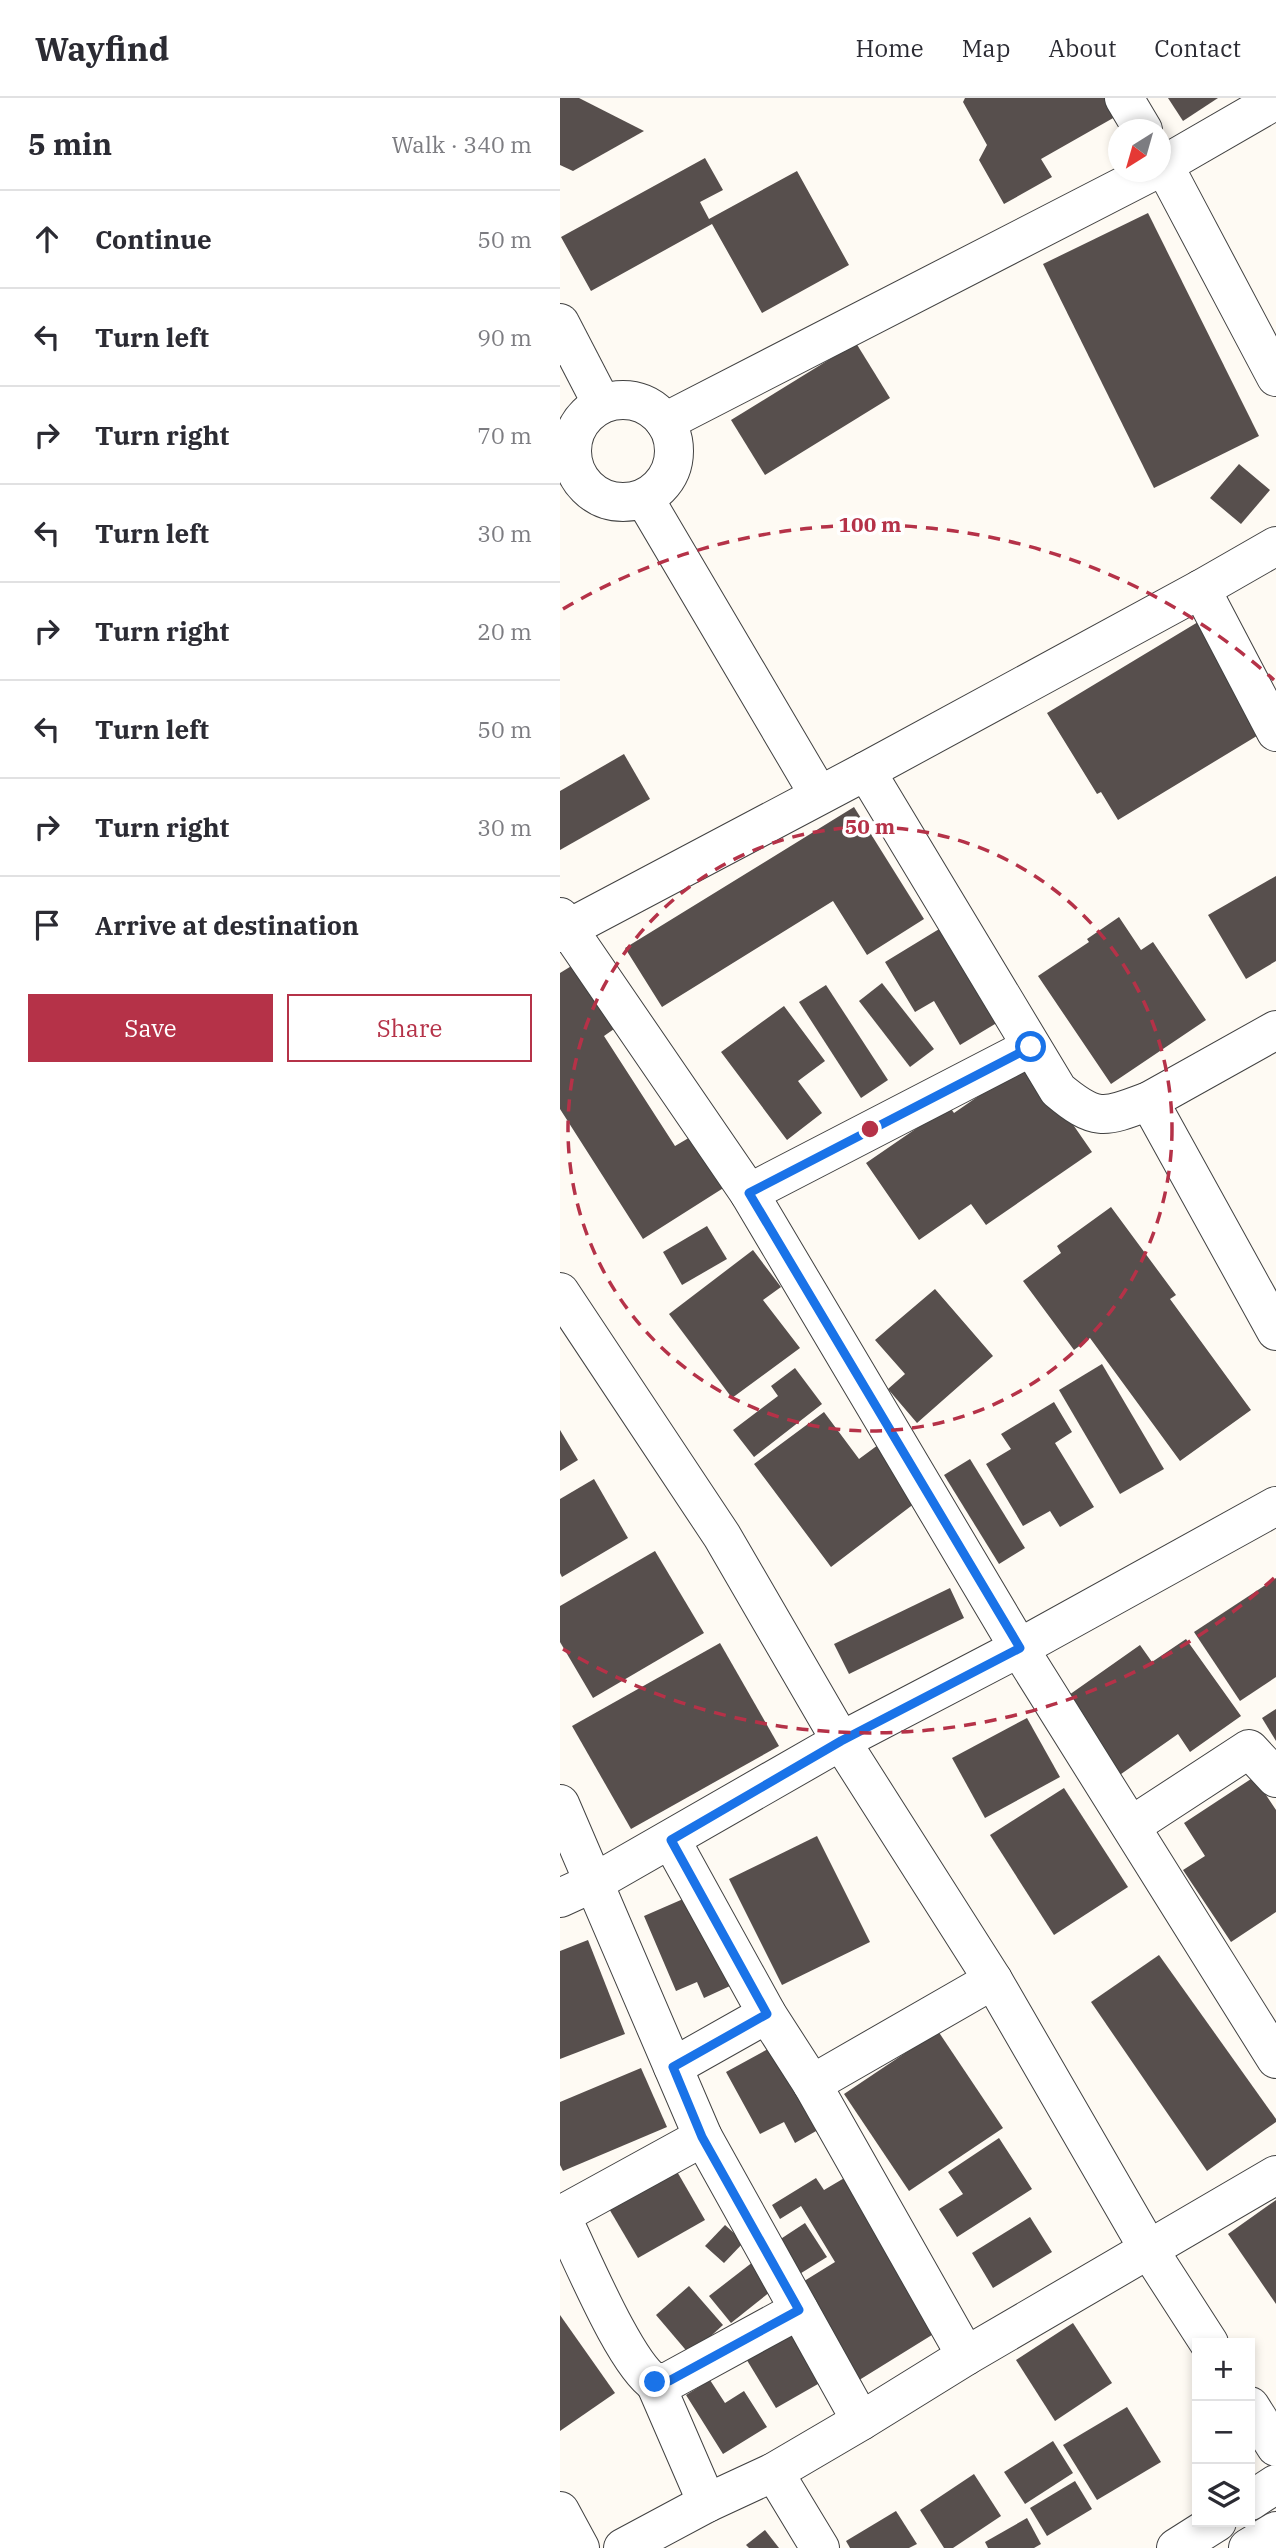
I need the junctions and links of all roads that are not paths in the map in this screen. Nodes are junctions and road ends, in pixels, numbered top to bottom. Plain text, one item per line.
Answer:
1 (1124, 98) edge
2 (1276, 100) edge
3 (1136, 119) edge
4 (1171, 158) edge
5 (1126, 182) edge
6 (1168, 182) edge
7 (560, 323) edge
8 (1276, 377) edge
9 (601, 404) junction
10 (665, 422) junction
11 (570, 485) edge
12 (644, 498) junction
13 (1276, 546) edge
14 (1201, 590) junction
15 (1276, 732) edge
16 (866, 771) junction
17 (819, 795) junction
18 (563, 926) edge
19 (1276, 1030) edge
20 (1031, 1047) junction
21 (1149, 1101) junction
22 (749, 1193) junction
23 (560, 1292) edge
24 (1276, 1331) edge
25 (1276, 1506) edge
26 (1020, 1648) junction
27 (841, 1741) junction
28 (1276, 1778) edge
29 (560, 1804) edge
30 (1130, 1826) junction
31 (671, 1840) junction
32 (595, 1882) junction
33 (560, 1898) edge
34 (993, 1980) junction
35 (767, 2014) junction
36 (1276, 2059) edge
37 (673, 2067) junction
38 (812, 2084) junction
39 (702, 2137) junction
40 (1276, 2175) edge
41 (560, 2214) edge
42 (1149, 2250) junction
43 (799, 2310) junction
44 (1206, 2338) edge
45 (966, 2356) junction
46 (655, 2382) junction
47 (1255, 2414) edge
48 (861, 2421) junction
49 (1276, 2447) edge
50 (774, 2472) junction
51 (1276, 2484) edge
52 (1255, 2498) edge
53 (707, 2503) junction
54 (560, 2511) edge
55 (1209, 2527) edge
56 (1276, 2531) edge
57 (580, 2548) edge
58 (623, 2548) edge
59 (820, 2548) edge
60 (1176, 2548) edge
61 (1248, 2548) edge

1 - 3 street
2 - 4 street
5 - 10 street
6 - 8 street
7 - 9 street
9 - 10 street
9 - 11 street
10 - 12 street
11 - 12 street
12 - 17 street
13 - 14 street
14 - 15 street
14 - 16 street
16 - 17 street
16 - 20 street
17 - 18 street
18 - 22 street
19 - 21 street
20 - 21 street
20 - 22 street
21 - 24 street
22 - 26 street
23 - 27 street
25 - 26 street
26 - 27 street
26 - 30 street
27 - 31 street
27 - 34 street
28 - 30 street
29 - 32 street
30 - 36 street
31 - 32 street
31 - 35 street
32 - 33 street
32 - 37 street
34 - 38 street
34 - 42 street
35 - 37 street
35 - 38 street
37 - 39 street
38 - 45 street
39 - 41 street
39 - 43 street
40 - 42 street
41 - 46 street
42 - 44 street
42 - 45 street
43 - 46 street
43 - 48 street
45 - 48 street
46 - 53 street
47 - 49 street
48 - 50 street
50 - 53 street
50 - 59 street
51 - 52 street
53 - 58 street
54 - 57 street
55 - 60 street
56 - 61 street

